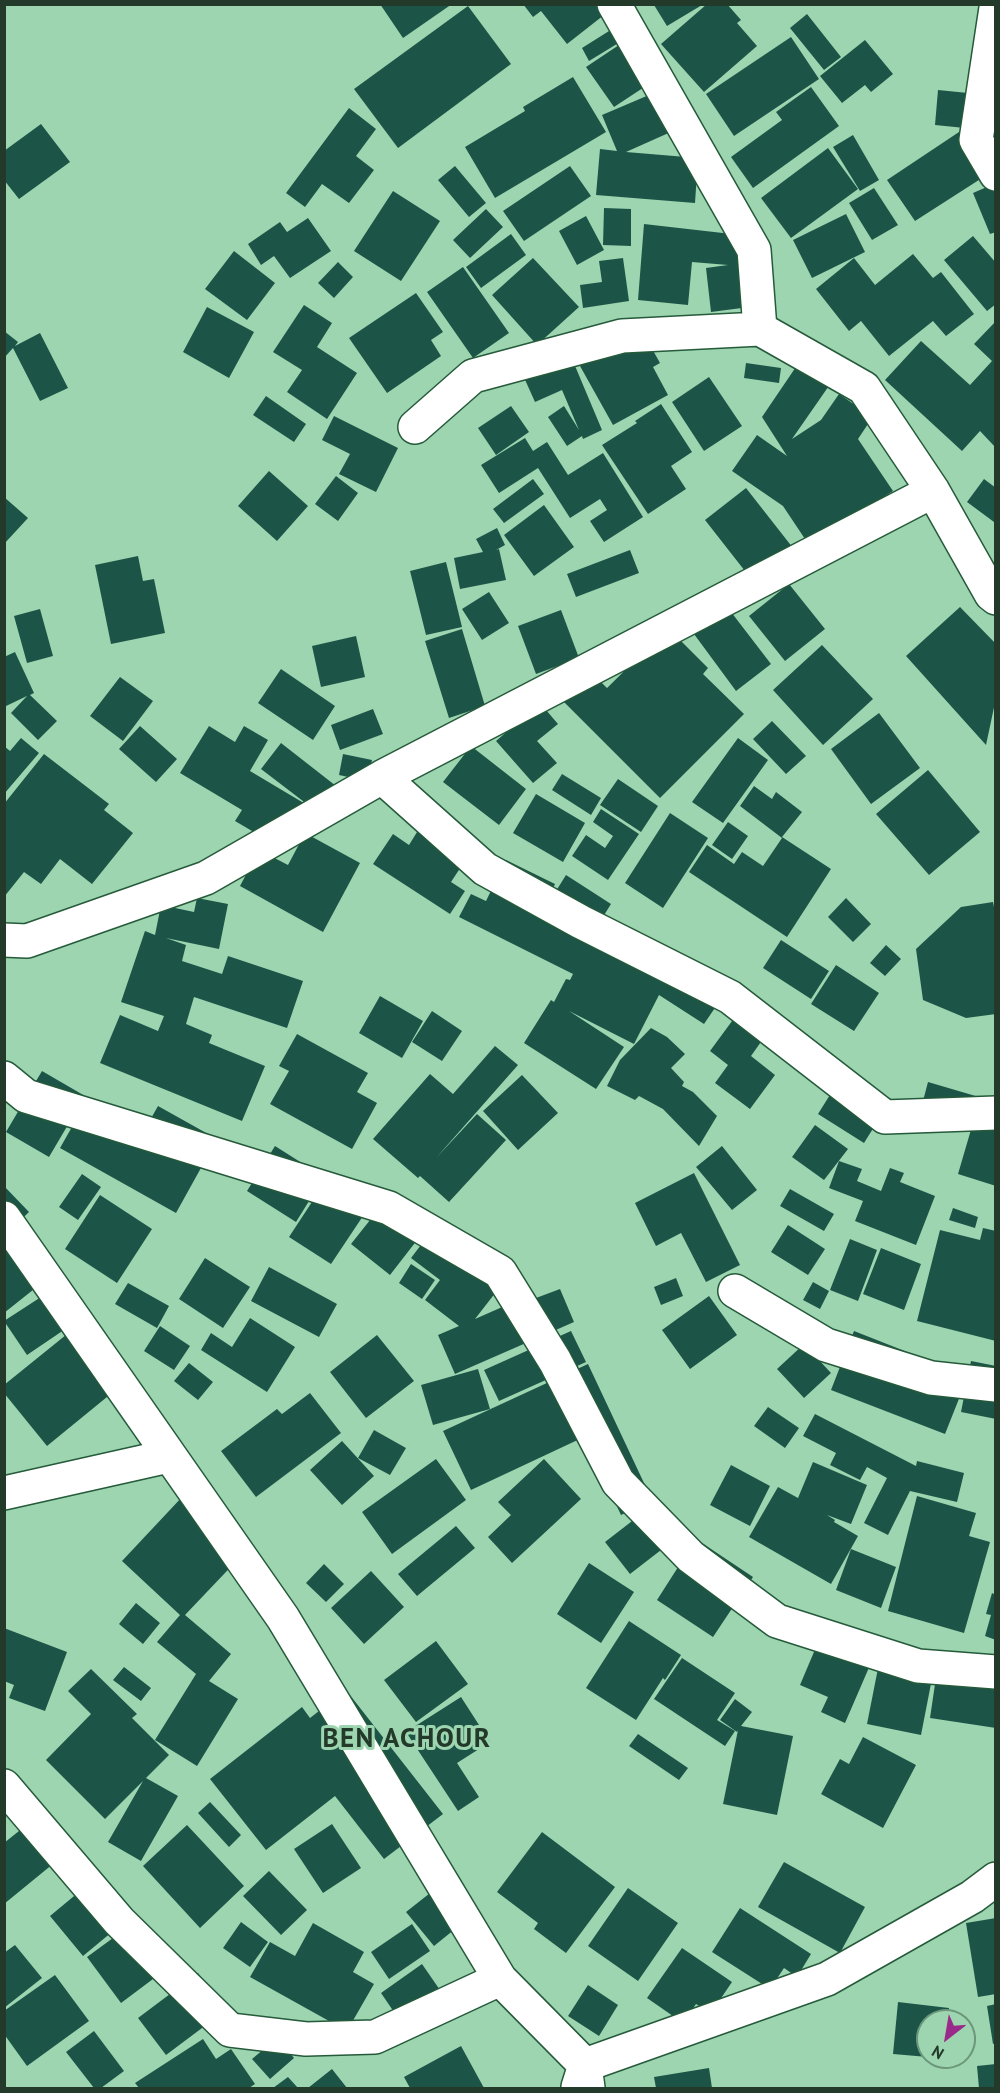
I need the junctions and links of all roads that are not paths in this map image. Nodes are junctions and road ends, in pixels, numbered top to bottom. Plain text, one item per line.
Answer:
1 (614, 4) edge
2 (996, 8) edge
3 (996, 174) edge
4 (760, 329) junction
5 (415, 427) dead end
6 (933, 491) junction
7 (996, 598) edge
8 (382, 777) junction
9 (4, 940) edge
10 (4, 1078) edge
11 (996, 1113) edge
12 (4, 1218) edge
13 (735, 1291) dead end
14 (996, 1384) edge
15 (169, 1456) junction
16 (4, 1493) edge
17 (996, 1672) edge
18 (4, 1786) edge
19 (996, 1879) edge
20 (500, 1979) junction
21 (584, 2081) edge

1 - 4 street
2 - 3 street
4 - 5 street
4 - 6 street
6 - 7 street
6 - 8 street
8 - 9 street
8 - 11 street
10 - 17 street
12 - 15 street
13 - 14 street
15 - 16 street
15 - 20 street
18 - 20 street
19 - 21 street
20 - 21 street

